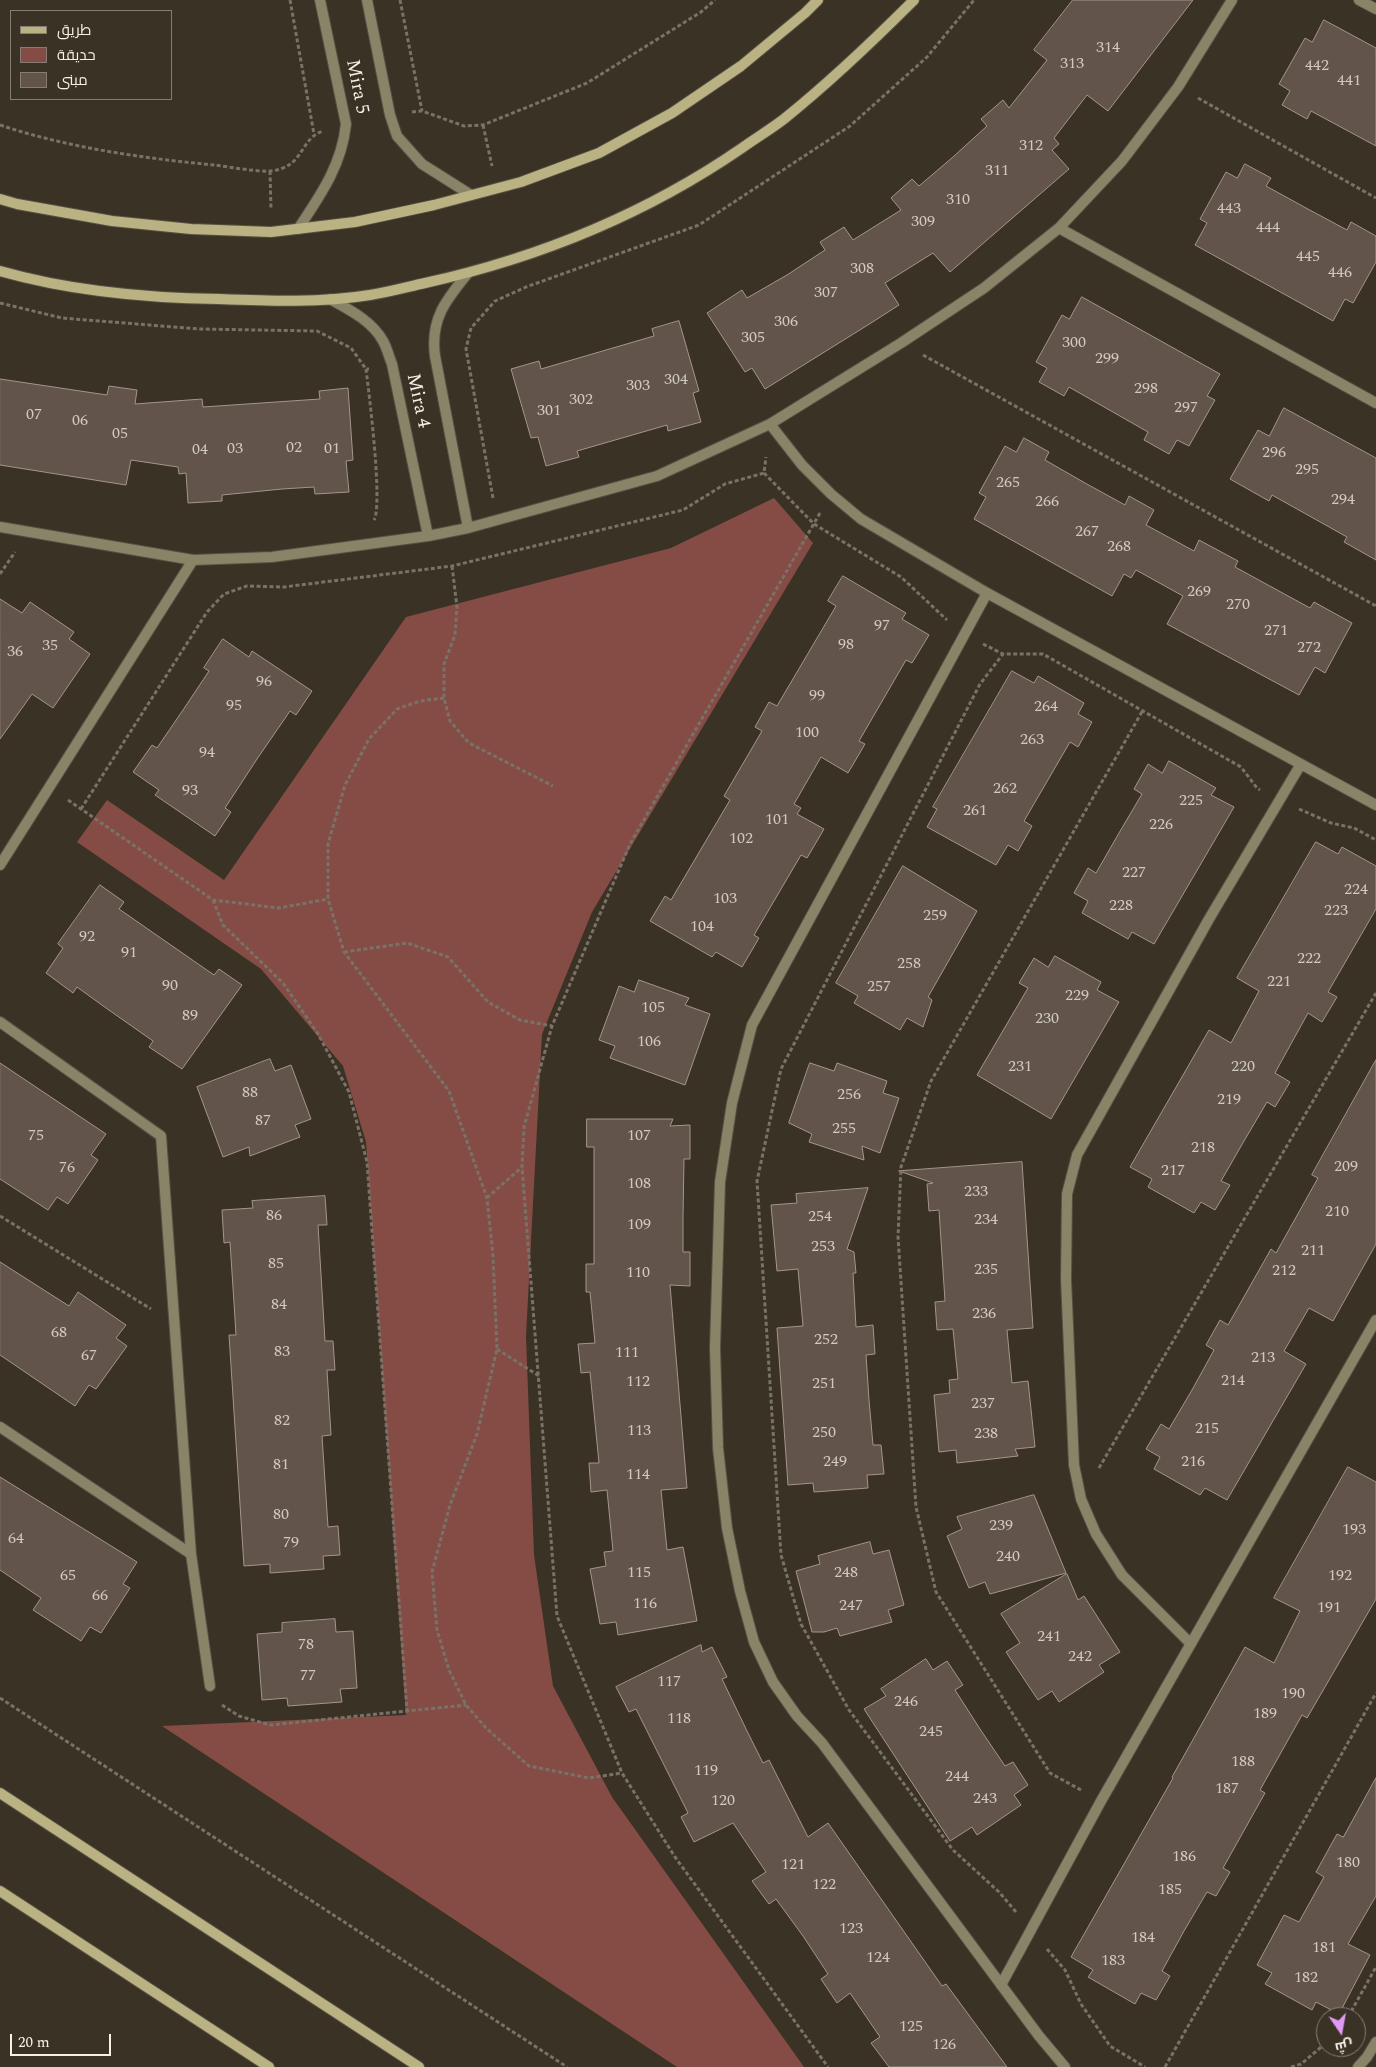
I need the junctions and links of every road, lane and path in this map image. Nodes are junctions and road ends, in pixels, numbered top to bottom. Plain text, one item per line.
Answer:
1 (290, 0) edge
2 (320, 0) edge
3 (367, 0) edge
4 (400, 0) edge
5 (716, 0) edge
6 (818, 0) edge
7 (914, 0) edge
8 (1232, 0) edge
9 (1359, 0) edge
10 (1376, 9) edge
11 (1178, 87) junction
12 (422, 111) junction
13 (390, 115) junction
14 (346, 124) junction
15 (0, 125) edge
16 (483, 125) junction
17 (314, 134) junction
18 (270, 171) junction
19 (496, 189) junction
20 (471, 195) junction
21 (1376, 198) edge
22 (0, 199) edge
23 (1059, 228) junction
24 (298, 229) junction
25 (271, 232) junction
26 (0, 271) edge
27 (468, 273) junction
28 (330, 299) junction
29 (0, 303) edge
30 (900, 343) junction
31 (466, 348) dead end
32 (392, 364) junction
33 (366, 369) junction
34 (1376, 403) edge
35 (770, 424) junction
36 (764, 473) junction
37 (831, 494) junction
38 (498, 521) junction
39 (814, 524) junction
40 (0, 527) edge
41 (468, 528) junction
42 (428, 536) junction
43 (357, 546) junction
44 (193, 560) junction
45 (452, 566) junction
46 (358, 578) junction
47 (987, 594) junction
48 (1376, 606) edge
49 (964, 634) junction
50 (1003, 654) junction
51 (1156, 686) junction
52 (444, 698) junction
53 (1143, 710) junction
54 (1301, 764) junction
55 (553, 786) dead end
56 (49, 787) junction
57 (1280, 800) junction
58 (1376, 805) edge
59 (81, 809) junction
60 (1376, 840) edge
61 (0, 865) edge
62 (213, 900) junction
63 (328, 900) junction
64 (344, 952) junction
65 (1376, 993) edge
66 (0, 1022) edge
67 (552, 1026) junction
68 (522, 1167) junction
69 (487, 1198) junction
70 (0, 1216) edge
71 (1376, 1320) edge
72 (174, 1324) junction
73 (497, 1349) junction
74 (540, 1376) junction
75 (0, 1427) edge
76 (1081, 1499) junction
77 (191, 1554) junction
78 (1191, 1644) junction
79 (210, 1686) joint
80 (1376, 1694) edge
81 (0, 1698) edge
82 (466, 1704) junction
83 (407, 1710) junction
84 (622, 1773) junction
85 (0, 1794) edge
86 (1101, 1801) junction
87 (0, 1891) edge
88 (1031, 1930) junction
89 (1376, 1967) edge
90 (1001, 1985) junction
91 (1354, 2007) edge
92 (1376, 2042) edge
93 (1316, 2051) edge
94 (270, 2067) edge
95 (418, 2067) edge
96 (567, 2067) edge
97 (828, 2067) edge
98 (1065, 2067) edge
99 (1145, 2067) edge
100 (1165, 2067) edge
101 (1290, 2067) edge
102 (1358, 2067) edge

1 - 17 path
2 - 14 street, Mira 5
3 - 13 street, Mira 5
4 - 12 path
5 - 16 path
6 - 19 street
7 - 27 street
8 - 11 street
9 - 10 street
11 - 21 path
11 - 23 street
12 - 13 path
12 - 16 path
13 - 20 street, Mira 5
14 - 17 path
14 - 24 street, Mira 5
15 - 18 path
16 - 19 path
17 - 18 path
18 - 25 path
19 - 20 street
20 - 24 street
22 - 25 street
23 - 30 street
23 - 34 street
24 - 25 street
26 - 28 street
27 - 28 street
27 - 41 street, Mira 4
28 - 32 street, Mira 4
29 - 33 path
30 - 35 street
30 - 48 path
31 - 38 path
32 - 33 path
32 - 42 street, Mira 4
33 - 43 path
35 - 36 path
35 - 37 street
35 - 38 street
36 - 39 path
36 - 45 path
37 - 39 path
37 - 47 street
38 - 41 street
39 - 49 path
39 - 67 path
40 - 44 street
41 - 42 street
42 - 43 street
43 - 44 street
43 - 46 path
44 - 56 street
45 - 46 path
45 - 52 path
46 - 59 path
47 - 49 street
47 - 51 street
49 - 50 path
49 - 90 street
50 - 53 path
50 - 88 path
51 - 53 path
51 - 54 street
52 - 55 path
52 - 63 path
53 - 57 path
53 - 86 path
54 - 57 street
54 - 58 street
56 - 59 path
56 - 61 street
57 - 60 path
57 - 76 street
59 - 62 path
62 - 63 path
62 - 83 path
63 - 64 path
64 - 67 path
64 - 69 path
65 - 76 path
66 - 72 street
67 - 68 path
68 - 69 path
68 - 74 path
69 - 73 path
70 - 72 path
71 - 78 street
72 - 77 street
73 - 74 path
73 - 82 path
74 - 84 path
75 - 77 street
76 - 78 street
77 - 79 street
78 - 86 street
79 - 83 path
80 - 100 path
81 - 96 path
82 - 83 path
82 - 84 path
84 - 97 path
85 - 95 street
86 - 88 street
87 - 94 street
88 - 90 street
88 - 99 path
89 - 91 path
90 - 98 street
92 - 102 street
93 - 101 path

